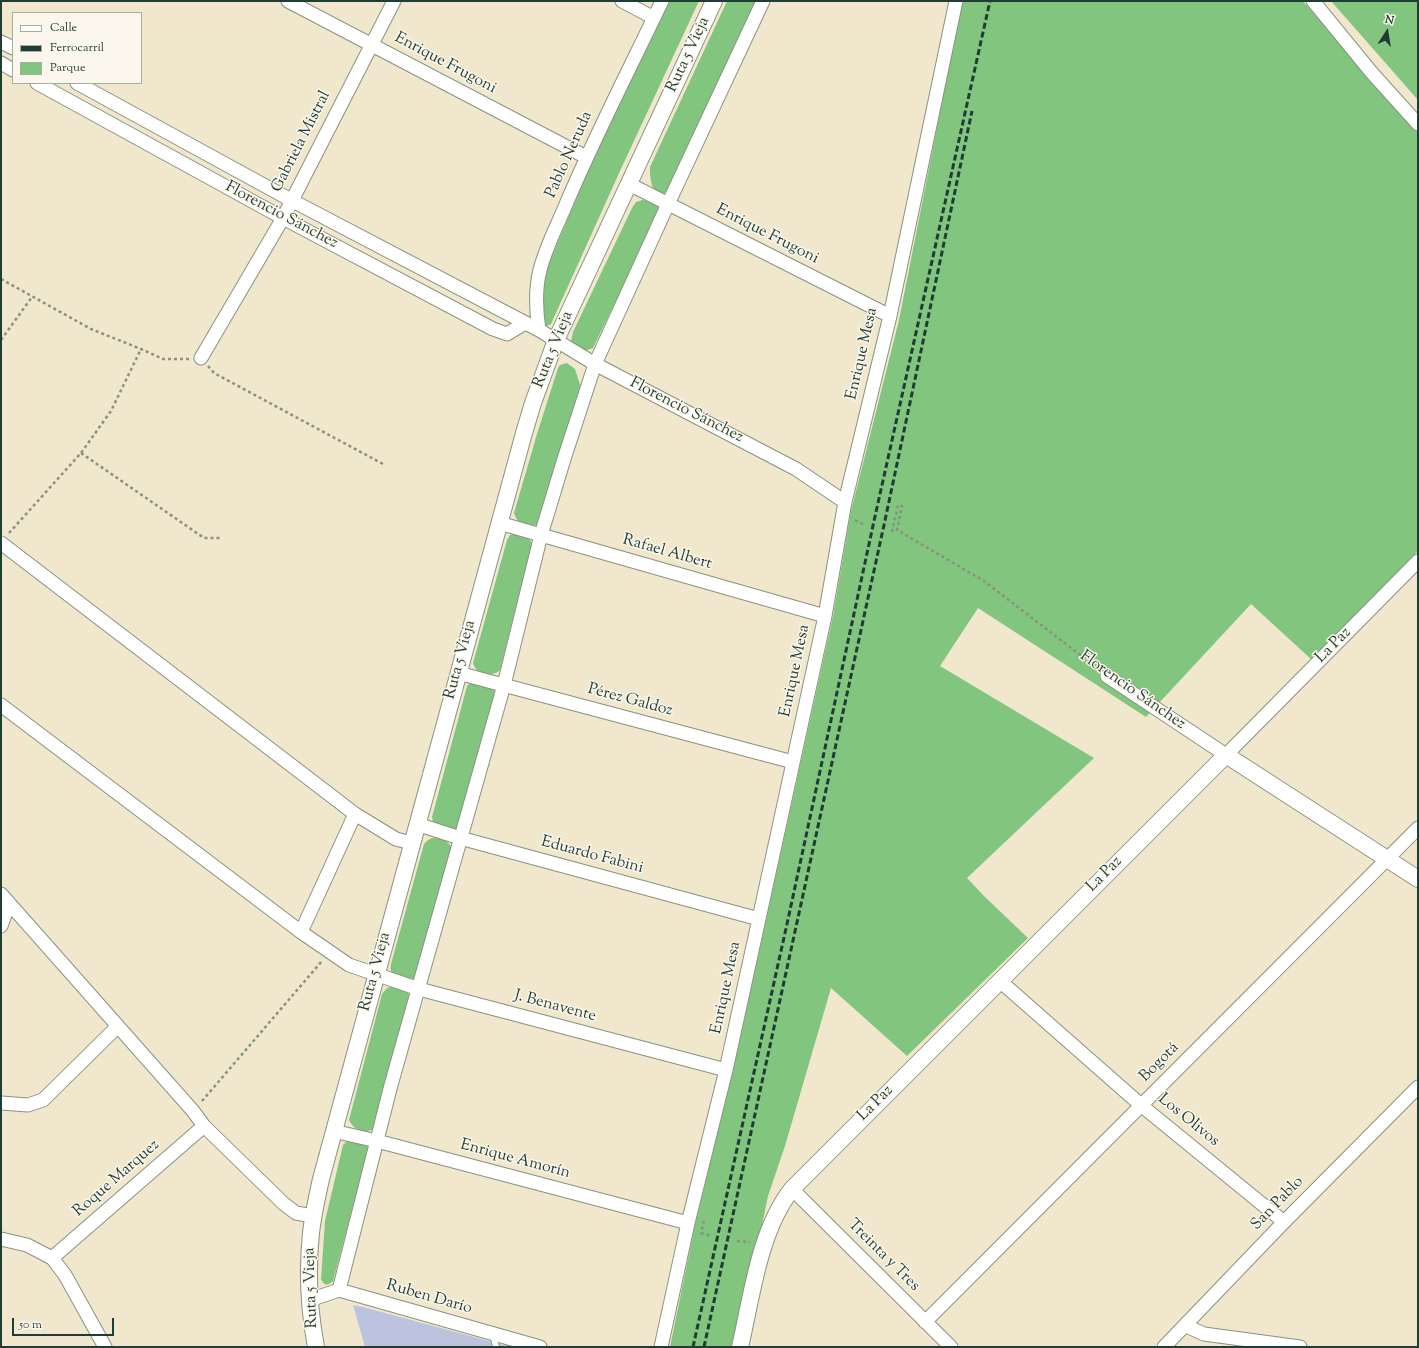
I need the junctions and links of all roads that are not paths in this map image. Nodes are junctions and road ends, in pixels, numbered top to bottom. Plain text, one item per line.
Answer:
1 (288, 1) edge
2 (394, 1) edge
3 (622, 1) edge
4 (662, 1) edge
5 (714, 1) edge
6 (763, 1) edge
7 (956, 1) edge
8 (1312, 1) edge
9 (654, 18) junction
10 (1, 42) edge
11 (371, 45) junction
12 (12, 48) edge
13 (1, 63) edge
14 (12, 69) edge
15 (39, 84) edge
16 (79, 84) edge
17 (1418, 124) edge
18 (586, 158) junction
19 (629, 184) junction
20 (291, 200) junction
21 (668, 204) junction
22 (282, 218) junction
23 (890, 316) junction
24 (525, 323) junction
25 (539, 330) junction
26 (556, 340) junction
27 (201, 358) road end
28 (595, 364) junction
29 (846, 502) junction
30 (499, 523) junction
31 (541, 535) junction
32 (4, 540) edge
33 (1418, 561) edge
34 (825, 616) junction
35 (458, 672) junction
36 (1107, 676) road end
37 (504, 685) junction
38 (1, 705) edge
39 (1226, 755) junction
40 (793, 762) junction
41 (355, 814) junction
42 (417, 824) junction
43 (1418, 828) edge
44 (460, 838) junction
45 (411, 843) junction
46 (1387, 859) junction
47 (1418, 879) edge
48 (5, 899) edge
49 (759, 919) junction
50 (1, 926) edge
51 (301, 932) junction
52 (376, 974) junction
53 (1000, 981) junction
54 (419, 988) junction
55 (118, 1026) junction
56 (726, 1070) junction
57 (1418, 1087) edge
58 (1, 1103) edge
59 (1142, 1106) junction
60 (204, 1126) junction
61 (333, 1131) junction
62 (377, 1141) junction
63 (792, 1189) junction
64 (313, 1216) junction
65 (1284, 1222) junction
66 (688, 1223) junction
67 (1, 1239) edge
68 (52, 1258) junction
69 (339, 1290) junction
70 (310, 1300) junction
71 (925, 1322) junction
72 (1186, 1326) junction
73 (493, 1334) junction
74 (105, 1347) edge
75 (316, 1347) edge
76 (496, 1347) edge
77 (540, 1347) edge
78 (661, 1347) edge
79 (740, 1347) edge
80 (951, 1347) edge
81 (1164, 1347) edge
82 (1300, 1347) edge

1 - 11 street, Enrique Frugoni
2 - 11 street, Gabriela Mistral
3 - 9 street
4 - 9 street, Pablo Neruda
5 - 19 street, Ruta 5 Vieja
6 - 21 street, Ruta 5 Vieja
7 - 23 street, Enrique Mesa
8 - 17 street
9 - 18 street, Pablo Neruda
10 - 12 street
11 - 18 street, Enrique Frugoni
11 - 20 street, Gabriela Mistral
13 - 14 street
15 - 22 street, Florencio Sánchez
16 - 20 street, Florencio Sánchez
18 - 25 street, Pablo Neruda
19 - 21 street, Enrique Frugoni
19 - 26 street, Ruta 5 Vieja
20 - 22 street, Gabriela Mistral
20 - 24 street, Florencio Sánchez
21 - 23 street, Enrique Frugoni
21 - 28 street, Ruta 5 Vieja
22 - 24 street, Florencio Sánchez
22 - 27 street, Gabriela Mistral
23 - 29 street, Enrique Mesa
24 - 25 street, Florencio Sánchez
25 - 26 street, Florencio Sánchez
26 - 28 street, Florencio Sánchez
26 - 30 street, Ruta 5 Vieja
28 - 29 street, Florencio Sánchez
28 - 31 street, Ruta 5 Vieja
29 - 34 street, Enrique Mesa
30 - 31 street, Rafael Albert
30 - 35 street, Ruta 5 Vieja
31 - 34 street, Rafael Albert
31 - 37 street, Ruta 5 Vieja
32 - 41 street
33 - 39 street, La Paz
34 - 40 street, Enrique Mesa
35 - 37 street, Pérez Galdoz
35 - 42 street, Ruta 5 Vieja
36 - 39 street, Florencio Sánchez
37 - 40 street, Pérez Galdoz
37 - 44 street, Ruta 5 Vieja
38 - 51 street, J. Benavente
39 - 46 street, Florencio Sánchez
39 - 53 street, La Paz
40 - 49 street, Enrique Mesa
41 - 45 street
41 - 51 street
42 - 44 street, Eduardo Fabini
42 - 45 street, Ruta 5 Vieja
43 - 46 street, Bogotá
44 - 49 street, Eduardo Fabini
44 - 54 street, Ruta 5 Vieja
45 - 52 street, Ruta 5 Vieja
46 - 47 street, Florencio Sánchez
46 - 59 street, Bogotá
48 - 50 street
48 - 55 street
49 - 56 street, Enrique Mesa
51 - 52 street, J. Benavente
52 - 54 street, J. Benavente
52 - 61 street, Ruta 5 Vieja
53 - 59 street, Los Olivos
53 - 63 street, La Paz
54 - 56 street, J. Benavente
54 - 62 street, Ruta 5 Vieja
55 - 58 street
55 - 60 street
56 - 66 street, Enrique Mesa
57 - 65 street, San Pablo
59 - 65 street, Los Olivos
59 - 71 street, Bogotá
60 - 64 street
60 - 68 street, Roque Marquez
61 - 62 street, Enrique Amorín
61 - 64 street, Ruta 5 Vieja
62 - 66 street, Enrique Amorín
62 - 69 street, Ruta 5 Vieja
63 - 71 street, Treinta y Tres
63 - 79 street, La Paz
64 - 70 street, Ruta 5 Vieja
65 - 72 street, San Pablo
66 - 78 street, Enrique Mesa
67 - 68 street
68 - 74 street
69 - 70 street
69 - 73 street, Ruben Darío
70 - 75 street, Ruta 5 Vieja
71 - 80 street, Treinta y Tres
72 - 81 street, San Pablo
72 - 82 street
73 - 76 lane
73 - 77 street, Ruben Darío

